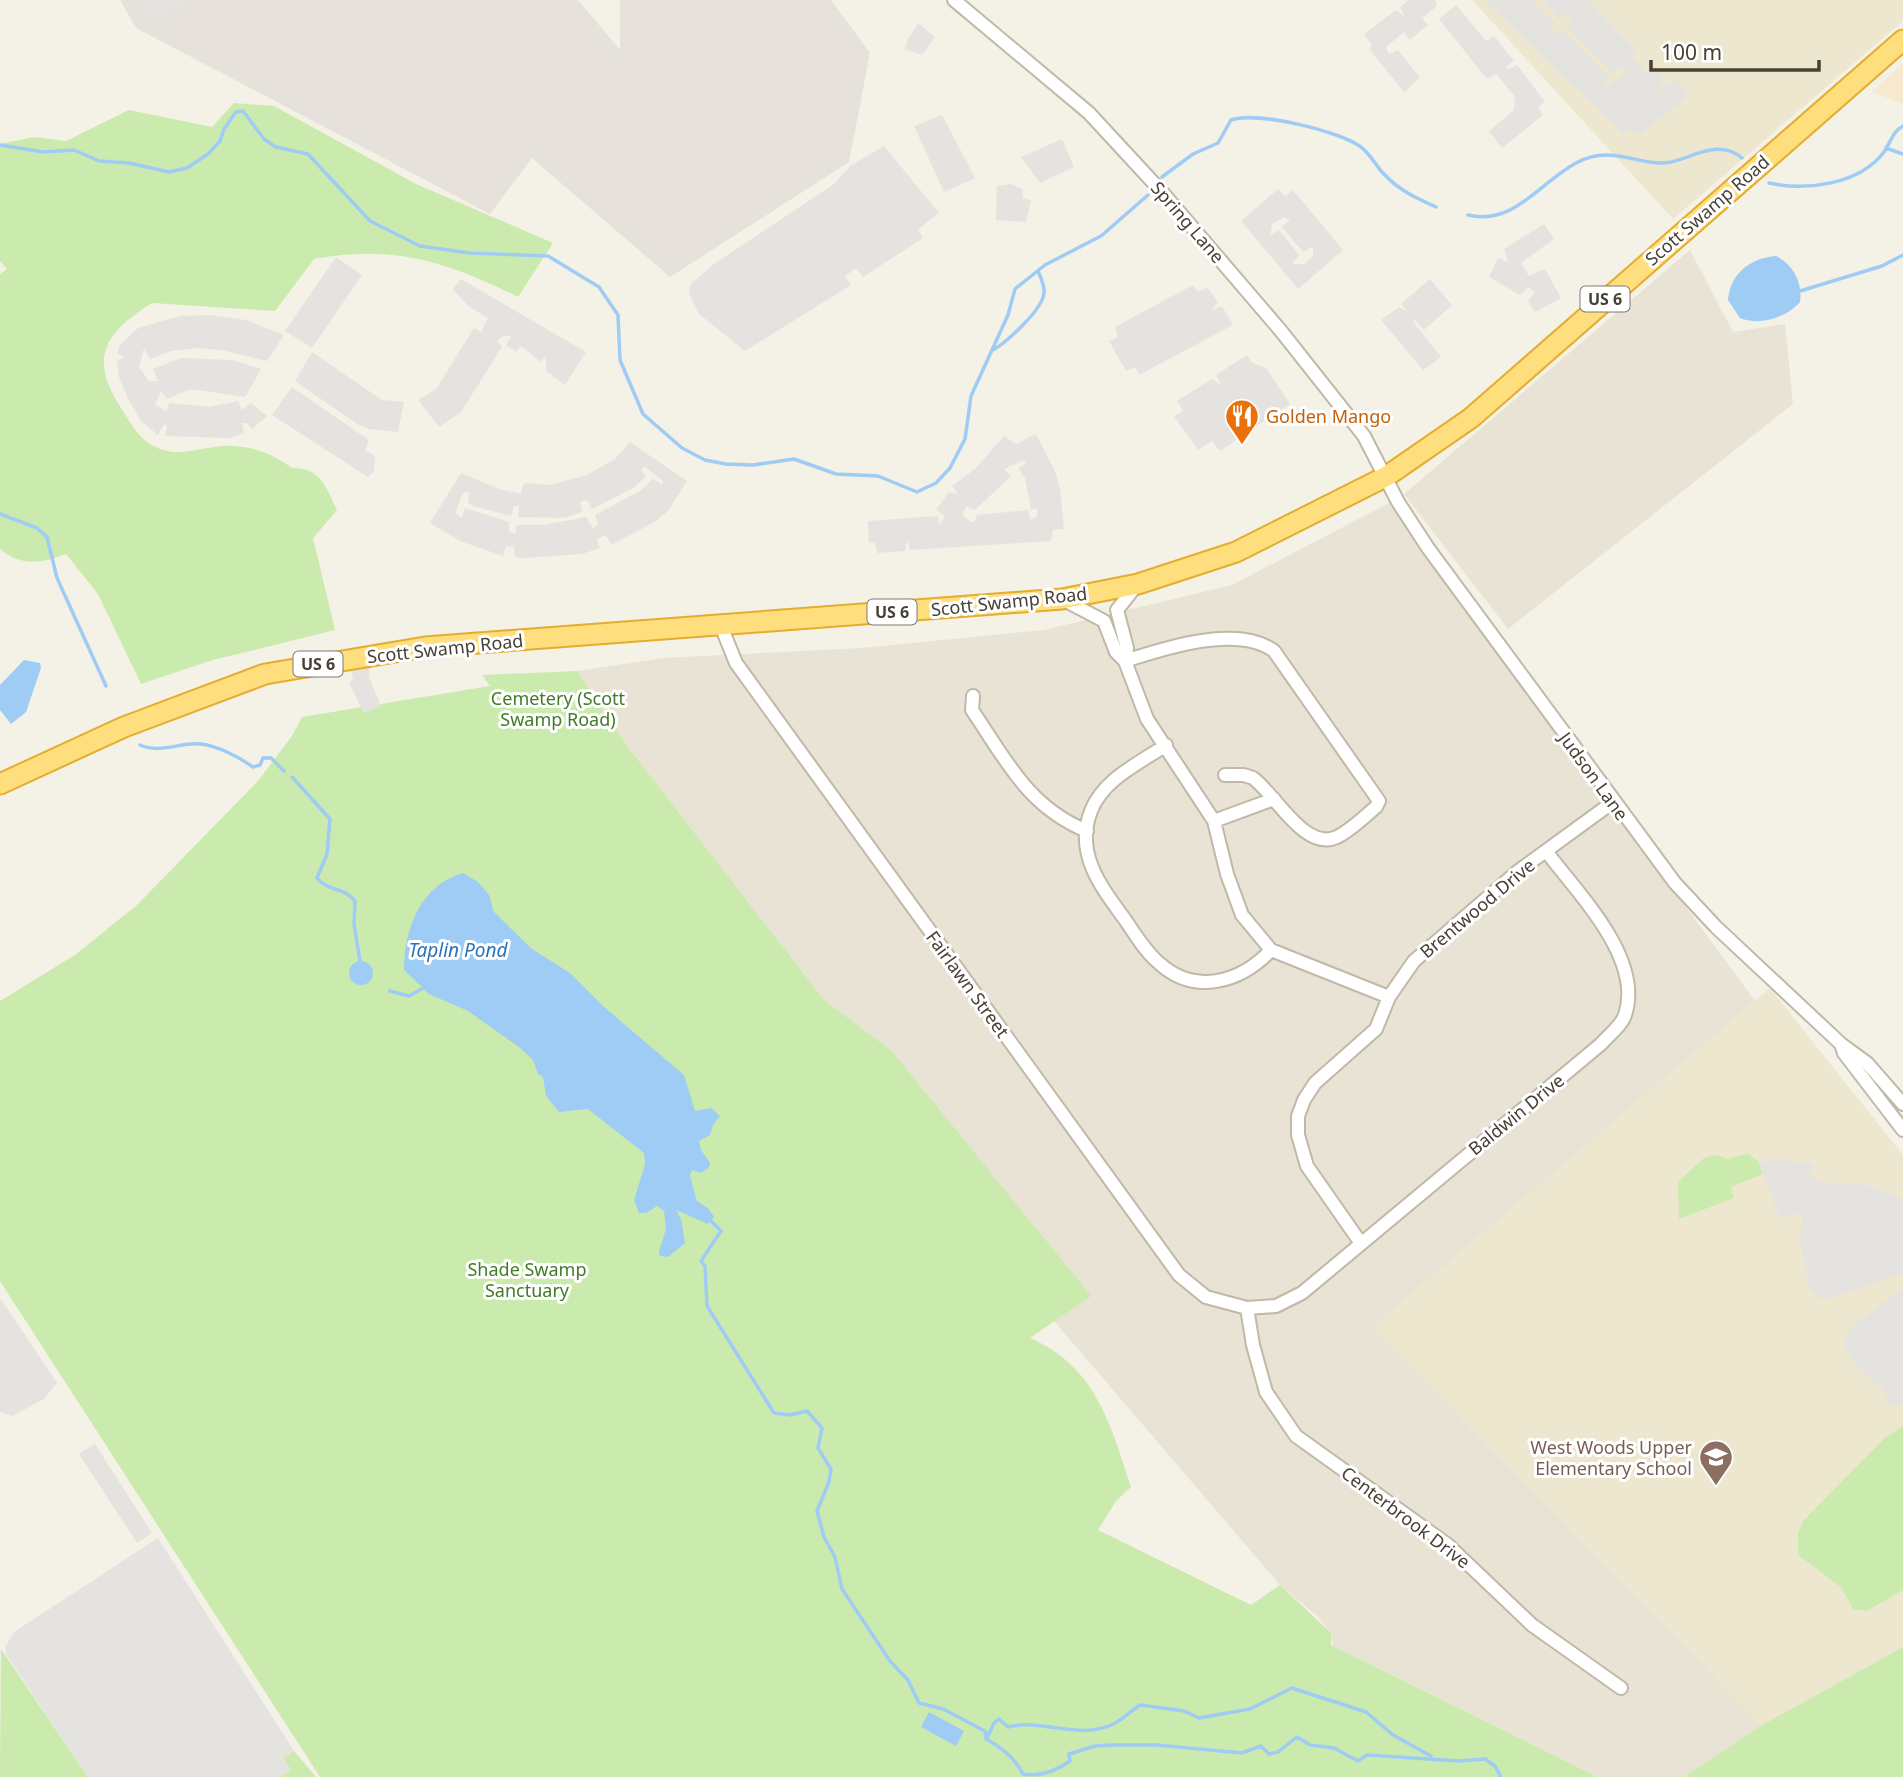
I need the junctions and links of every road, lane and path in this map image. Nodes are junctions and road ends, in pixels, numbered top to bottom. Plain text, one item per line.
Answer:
1 (954, 0) edge
2 (1903, 40) edge
3 (1387, 476) junction
4 (1138, 584) junction
5 (1062, 599) junction
6 (721, 626) junction
7 (1125, 661) junction
8 (973, 696) dead end
9 (1166, 745) junction
10 (1225, 775) dead end
11 (0, 784) edge
12 (1274, 799) junction
13 (1613, 802) junction
14 (1214, 821) junction
15 (1087, 831) junction
16 (1545, 851) junction
17 (1271, 950) junction
18 (1389, 998) junction
19 (1841, 1044) junction
20 (1903, 1104) edge
21 (1903, 1130) edge
22 (1360, 1242) junction
23 (1247, 1308) junction
24 (1621, 1688) dead end

1 - 3 street, Spring Lane
2 - 3 highway, Scott Swamp Road / US 6
3 - 4 highway, Scott Swamp Road / US 6
3 - 13 street, Judson Lane
4 - 5 highway, Scott Swamp Road / US 6
4 - 7 street
5 - 6 highway, Scott Swamp Road / US 6
5 - 7 street
6 - 11 highway, Scott Swamp Road / US 6
6 - 23 street, Fairlawn Street
7 - 9 street
7 - 12 street
8 - 15 street
9 - 14 street
9 - 15 street
10 - 12 street
12 - 14 street
13 - 16 street, Brentwood Drive
13 - 19 street, Judson Lane
14 - 17 street
15 - 17 street
16 - 18 street, Brentwood Drive
16 - 22 street, Baldwin Drive
17 - 18 street
18 - 22 street, Brentwood Drive
19 - 20 street, Judson Lane
19 - 21 street, Judson Lane
22 - 23 street, Baldwin Drive
23 - 24 street, Centerbrook Drive

